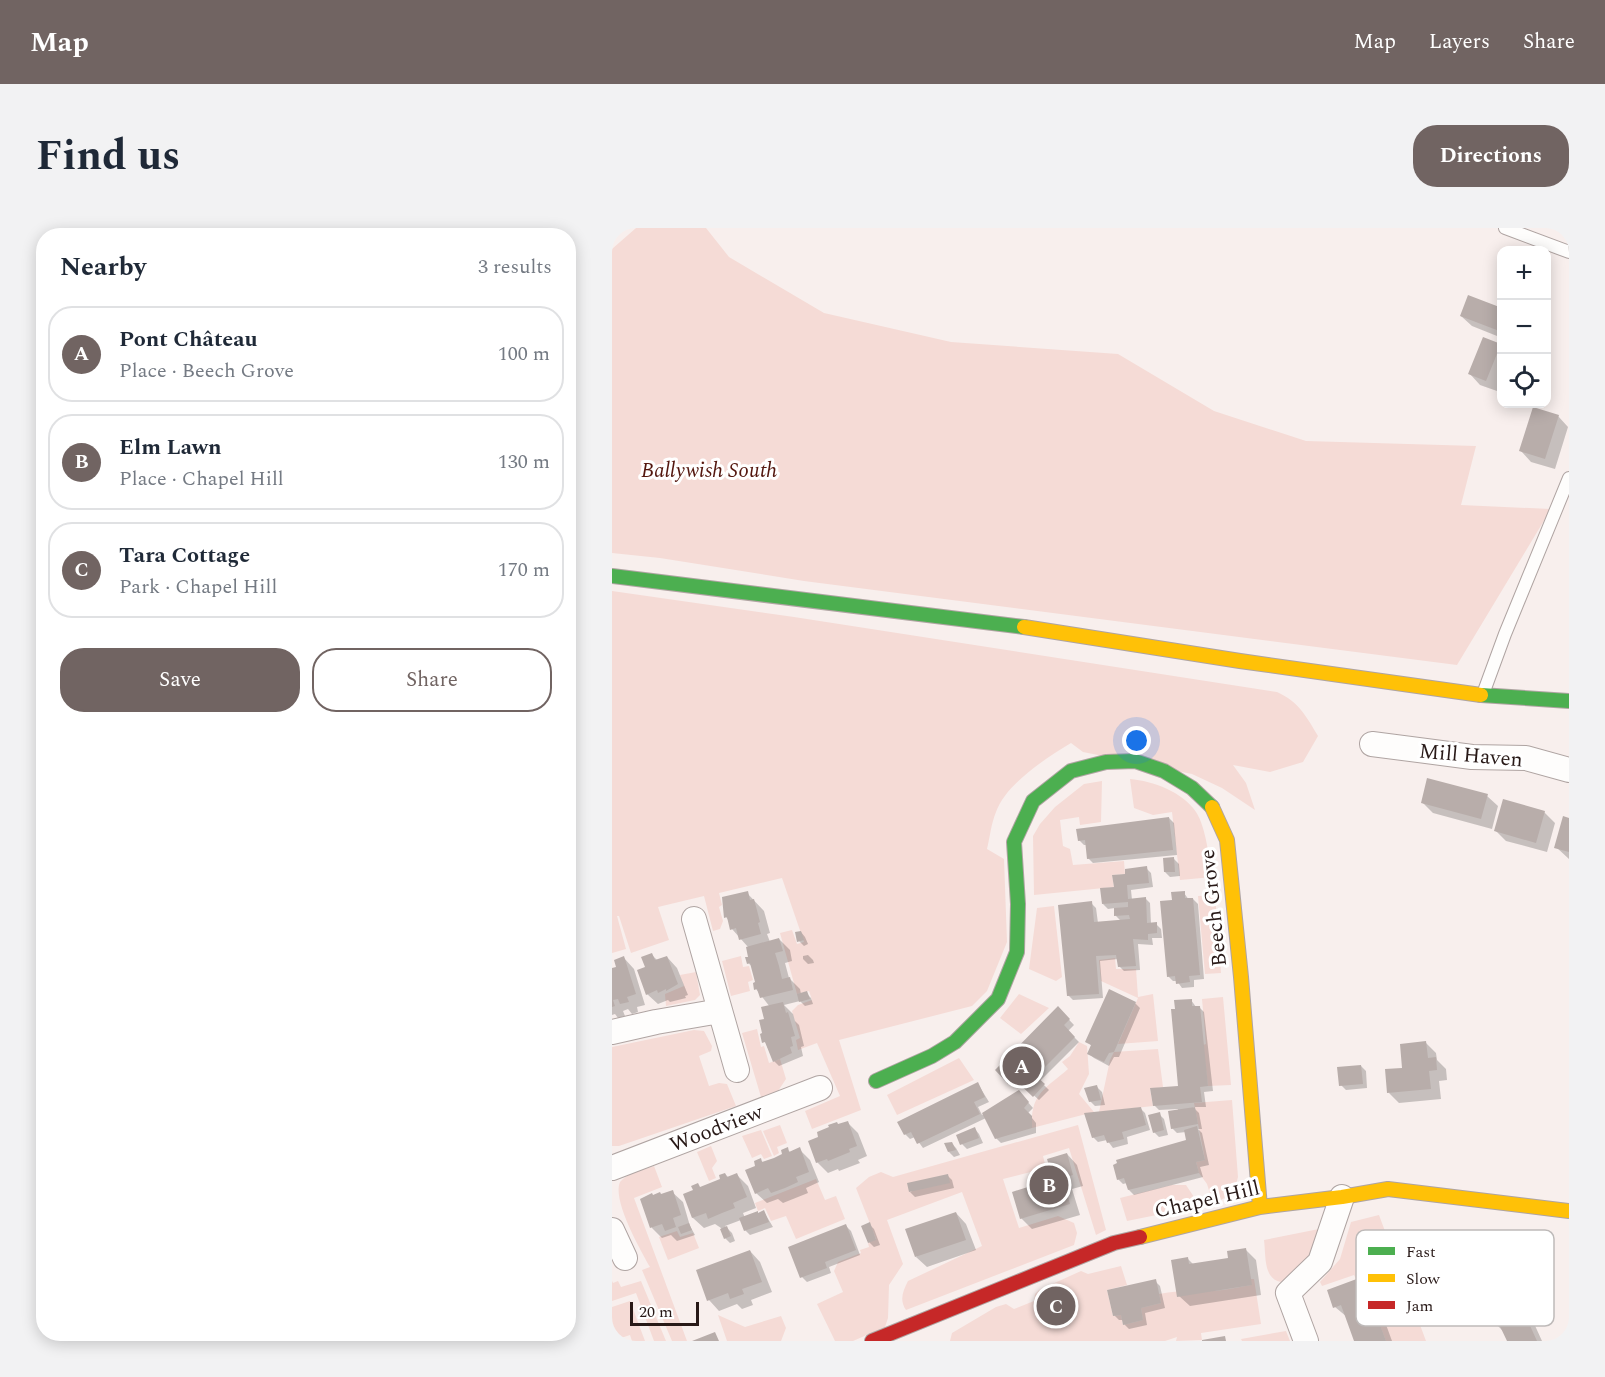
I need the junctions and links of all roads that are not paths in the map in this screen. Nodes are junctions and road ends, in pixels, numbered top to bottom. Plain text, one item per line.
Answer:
1 (1505, 228) edge
2 (1569, 252) edge
3 (1569, 478) edge
4 (612, 576) edge
5 (1482, 695) junction
6 (1569, 701) edge
7 (1372, 744) dead end
8 (1569, 770) edge
9 (694, 919) dead end
10 (720, 1011) junction
11 (612, 1032) edge
12 (737, 1071) dead end
13 (876, 1081) dead end
14 (820, 1088) dead end
15 (612, 1168) edge
16 (1342, 1197) junction
17 (1260, 1207) junction
18 (1569, 1211) edge
19 (612, 1230) edge
20 (625, 1258) dead end
21 (902, 1335) edge
22 (872, 1341) edge
23 (1306, 1341) edge

1 - 2 lane
3 - 5 lane
4 - 5 street
5 - 6 street
7 - 8 street, Mill Haven
9 - 10 street
10 - 11 street
10 - 12 street
13 - 17 street, Beech Grove
14 - 15 street, Woodview
16 - 17 street, Chapel Hill
16 - 18 street, Chapel Hill
16 - 23 street
17 - 21 street, Chapel Hill
19 - 20 street
21 - 22 street, Chapel Hill

